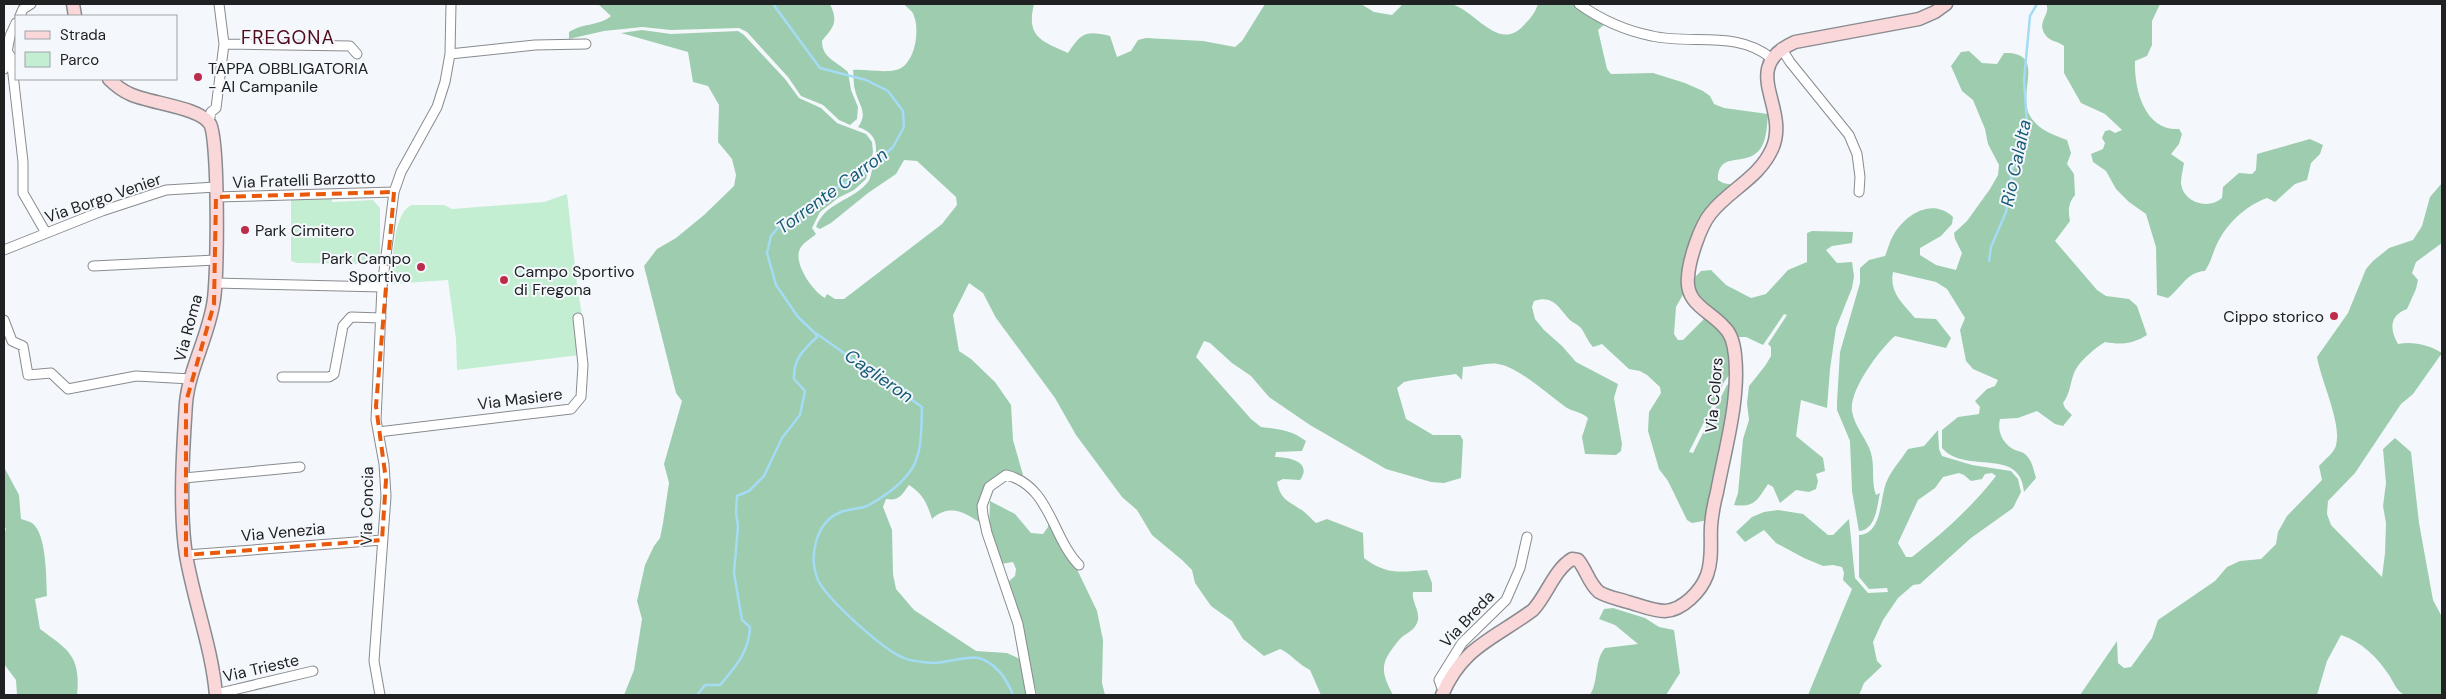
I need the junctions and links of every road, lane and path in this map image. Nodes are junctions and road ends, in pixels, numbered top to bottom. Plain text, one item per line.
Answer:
1 (31, 4) edge
2 (219, 4) edge
3 (451, 4) edge
4 (1579, 4) edge
5 (1946, 4) edge
6 (20, 15) edge
7 (15, 25) edge
8 (224, 44) junction
9 (586, 44) dead end
10 (1781, 48) junction
11 (8, 51) junction
12 (357, 54) dead end
13 (450, 58) junction
14 (1771, 58) junction
15 (4, 69) edge
16 (110, 80) edge
17 (209, 122) junction
18 (216, 192) junction
19 (394, 192) junction
20 (1859, 192) dead end
21 (46, 233) junction
22 (4, 250) edge
23 (216, 260) junction
24 (93, 266) dead end
25 (215, 282) junction
26 (382, 287) junction
27 (381, 318) junction
28 (578, 318) dead end
29 (4, 320) edge
30 (282, 377) dead end
31 (191, 379) junction
32 (378, 432) junction
33 (300, 467) dead end
34 (184, 478) junction
35 (1527, 537) dead end
36 (382, 540) junction
37 (186, 555) junction
38 (1080, 565) dead end
39 (313, 671) dead end
40 (1442, 693) edge
41 (216, 694) edge
42 (380, 695) edge
43 (1031, 695) edge

1 - 6 street
2 - 8 street
3 - 13 street, Via Concia
4 - 14 street
5 - 10 street
7 - 11 street
8 - 12 street
8 - 17 street
9 - 13 street
10 - 14 street
10 - 20 street
11 - 15 street
11 - 21 street
13 - 19 street, Via Concia
14 - 40 street, Via Colors
16 - 17 street
17 - 18 street, Via Roma
18 - 19 street, Via Fratelli Barzotto
18 - 21 street, Via Borgo Venier
18 - 23 street, Via Roma
19 - 26 street, Via Concia
21 - 22 street, Via Borgo Venier
23 - 24 street
23 - 25 street, Via Roma
25 - 26 street
25 - 31 street, Via Roma
26 - 27 street, Via Concia
27 - 30 street
27 - 32 street, Via Concia
28 - 32 street, Via Masiere
29 - 31 street
31 - 34 street, Via Roma
32 - 36 street, Via Concia
33 - 34 street
34 - 37 street, Via Roma
35 - 40 street, Via Breda
36 - 37 street, Via Venezia
36 - 42 street, Via Concia
37 - 41 street, Via Roma
38 - 43 street
39 - 41 street, Via Trieste

